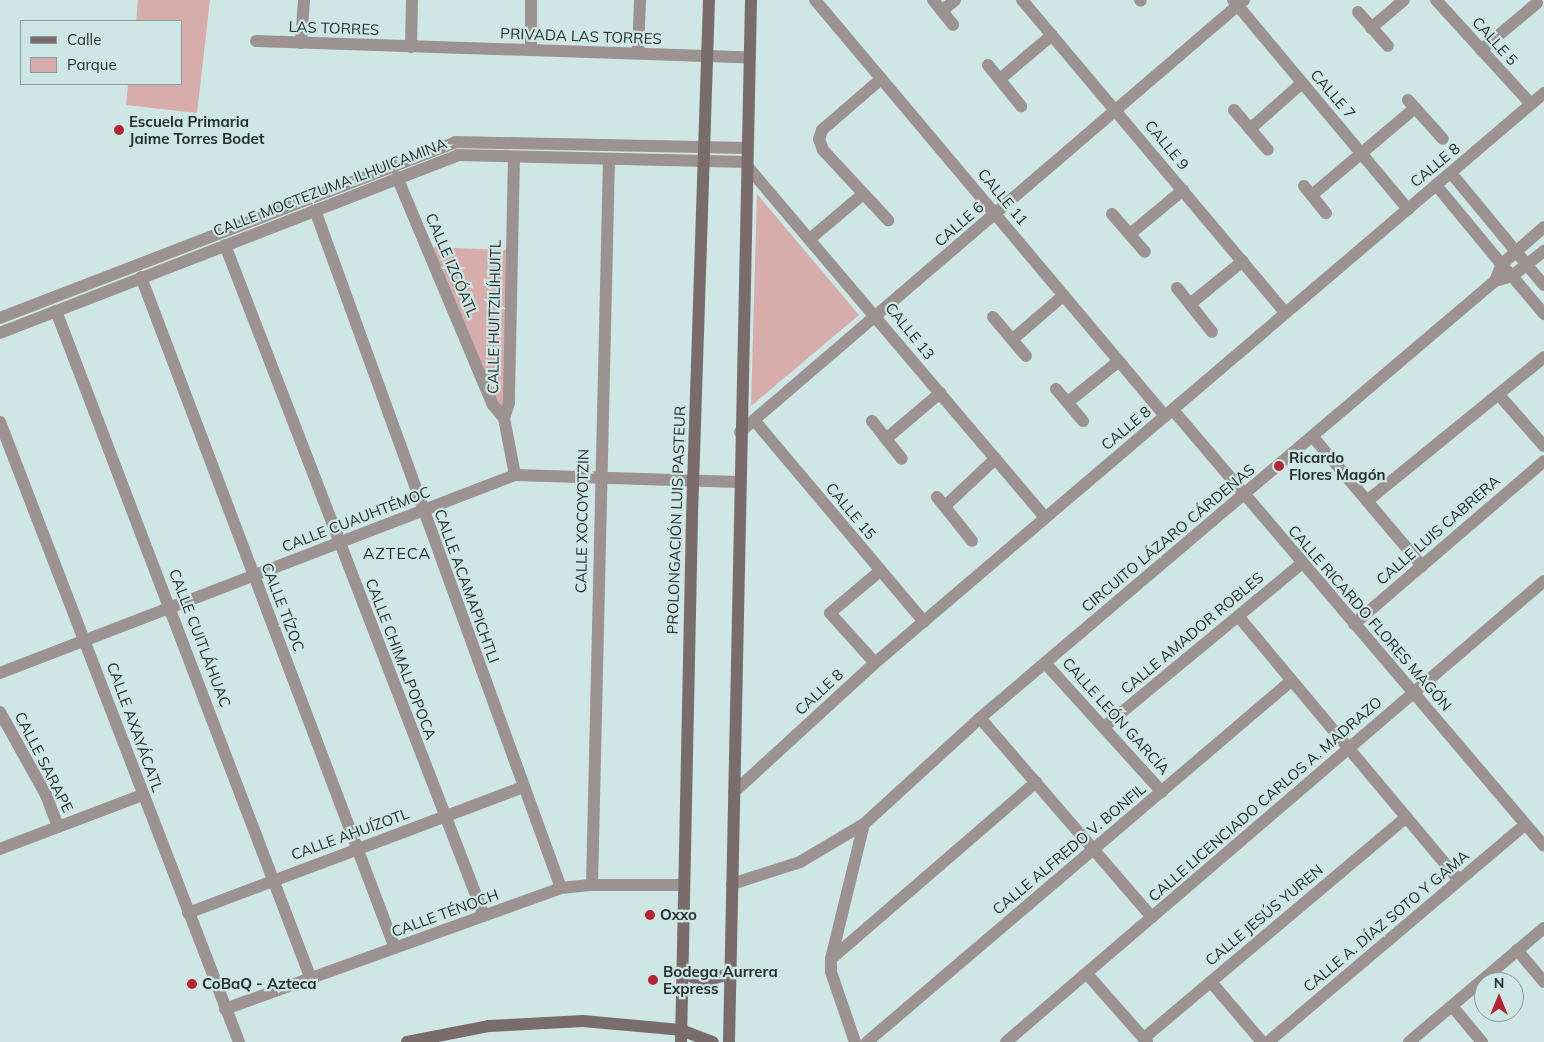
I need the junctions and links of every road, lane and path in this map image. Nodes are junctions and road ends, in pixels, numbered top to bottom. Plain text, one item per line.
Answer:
1 (304, 0) edge
2 (412, 0) edge
3 (531, 0) edge
4 (640, 0) edge
5 (709, 0) edge
6 (751, 0) edge
7 (815, 0) edge
8 (933, 0) edge
9 (954, 0) edge
10 (1022, 0) edge
11 (1404, 0) edge
12 (1436, 0) edge
13 (1238, 2) edge
14 (1538, 4) edge
15 (942, 11) junction
16 (1358, 12) dead end
17 (953, 25) dead end
18 (1371, 28) junction
19 (1052, 35) junction
20 (256, 41) dead end
21 (302, 43) junction
22 (1388, 46) dead end
23 (411, 47) junction
24 (531, 50) junction
25 (1481, 50) junction
26 (638, 53) junction
27 (707, 56) junction
28 (750, 57) junction
29 (988, 64) dead end
30 (882, 79) junction
31 (1000, 79) junction
32 (1302, 83) junction
33 (1544, 93) edge
34 (1531, 104) junction
35 (1021, 106) dead end
36 (1116, 110) junction
37 (1234, 110) dead end
38 (1250, 129) junction
39 (1443, 139) dead end
40 (705, 147) junction
41 (747, 148) junction
42 (1268, 150) dead end
43 (1362, 152) junction
44 (514, 157) junction
45 (609, 159) junction
46 (704, 160) junction
47 (747, 164) junction
48 (1451, 172) junction
49 (397, 177) junction
50 (1436, 185) junction
51 (1183, 190) junction
52 (863, 194) junction
53 (1408, 209) junction
54 (315, 210) junction
55 (996, 213) junction
56 (1326, 213) dead end
57 (1112, 214) dead end
58 (888, 220) dead end
59 (1544, 228) edge
60 (1130, 234) junction
61 (811, 238) junction
62 (225, 244) junction
63 (1544, 251) edge
64 (1144, 252) dead end
65 (1516, 252) junction
66 (1243, 262) junction
67 (1502, 264) junction
68 (1527, 265) junction
69 (1512, 276) junction
70 (141, 277) junction
71 (1495, 281) junction
72 (1544, 285) edge
73 (1177, 288) dead end
74 (1064, 294) junction
75 (1190, 304) junction
76 (56, 311) junction
77 (1286, 313) junction
78 (1544, 314) edge
79 (876, 315) junction
80 (993, 317) dead end
81 (0, 318) edge
82 (0, 332) edge
83 (1212, 332) dead end
84 (1013, 339) junction
85 (1026, 356) dead end
86 (1544, 357) edge
87 (1119, 361) junction
88 (1056, 388) dead end
89 (940, 393) junction
90 (1499, 395) junction
91 (1068, 402) junction
92 (1169, 413) junction
93 (504, 418) junction
94 (754, 420) junction
95 (872, 421) dead end
96 (1083, 421) dead end
97 (0, 422) edge
98 (740, 432) junction
99 (1313, 437) junction
100 (887, 438) junction
101 (1544, 446) edge
102 (902, 459) dead end
103 (995, 459) junction
104 (1544, 461) edge
105 (515, 475) junction
106 (599, 479) junction
107 (693, 481) junction
108 (739, 482) junction
109 (1243, 496) junction
110 (1367, 501) junction
111 (422, 511) junction
112 (1045, 518) junction
113 (972, 541) dead end
114 (338, 543) junction
115 (1302, 563) junction
116 (1422, 566) junction
117 (880, 571) junction
118 (253, 576) junction
119 (1544, 581) edge
120 (172, 607) junction
121 (1238, 616) junction
122 (924, 622) junction
123 (1354, 624) junction
124 (86, 640) junction
125 (875, 663) junction
126 (1045, 663) junction
127 (0, 673) edge
128 (1291, 681) junction
129 (1413, 693) junction
130 (0, 712) edge
131 (980, 718) junction
132 (1104, 727) junction
133 (1347, 750) junction
134 (1036, 782) junction
135 (524, 787) junction
136 (734, 792) junction
137 (1162, 792) junction
138 (142, 795) junction
139 (445, 816) junction
140 (1406, 817) junction
141 (864, 824) junction
142 (1526, 825) junction
143 (58, 826) junction
144 (1544, 846) edge
145 (0, 849) edge
146 (357, 849) junction
147 (1094, 850) junction
148 (274, 880) junction
149 (1460, 880) junction
150 (592, 884) junction
151 (732, 884) junction
152 (683, 885) junction
153 (561, 888) junction
154 (188, 913) junction
155 (484, 916) junction
156 (1152, 917) junction
157 (1544, 928) edge
158 (395, 948) junction
159 (1518, 950) junction
160 (830, 959) junction
161 (682, 972) junction
162 (730, 974) junction
163 (1087, 974) junction
164 (311, 978) junction
165 (1210, 982) junction
166 (1544, 982) edge
167 (1452, 1006) junction
168 (225, 1010) junction
169 (681, 1036) edge
170 (1145, 1040) edge
171 (239, 1042) edge
172 (407, 1042) edge
173 (713, 1042) edge
174 (729, 1042) edge
175 (855, 1042) edge
176 (867, 1042) edge
177 (1006, 1042) edge
178 (1262, 1042) edge
179 (1268, 1042) edge
180 (1409, 1042) edge
181 (1482, 1042) edge

1 - 21 street
2 - 23 street
3 - 24 street
4 - 26 street
5 - 27 main road, PROLONGACIÓN LUIS PASTEUR
6 - 28 main road
7 - 30 street, CALLE 11
8 - 15 street
9 - 15 street
10 - 19 street, CALLE 9
11 - 18 street
12 - 25 street, CALLE 5
13 - 32 street, CALLE 7
13 - 36 street, CALLE 6
14 - 25 street
15 - 17 street
16 - 18 street
18 - 22 street
19 - 31 street
19 - 36 street, CALLE 9
20 - 21 street, LAS TORRES
21 - 23 street, LAS TORRES
23 - 24 street, PRIVADA LAS TORRES
24 - 26 street, PRIVADA LAS TORRES
25 - 34 street, CALLE 5
26 - 27 street, PRIVADA LAS TORRES
27 - 28 street, PRIVADA LAS TORRES
27 - 40 main road, PROLONGACIÓN LUIS PASTEUR
28 - 41 main road
29 - 31 street
30 - 52 street
30 - 55 street, CALLE 11
31 - 35 street
32 - 38 street
32 - 43 street, CALLE 7
33 - 34 street, CALLE 8
34 - 48 street, CALLE 8
36 - 51 street, CALLE 9
36 - 55 street, CALLE 6
37 - 38 street
38 - 42 street
39 - 43 street
40 - 41 street, CALLE MOCTEZUMA ILHUICAMINA
40 - 46 main road, PROLONGACIÓN LUIS PASTEUR
40 - 81 street, CALLE MOCTEZUMA ILHUICAMINA
41 - 47 main road
43 - 53 street, CALLE 7
43 - 56 street
44 - 45 street, CALLE MOCTEZUMA ILHUICAMINA
44 - 49 street, CALLE MOCTEZUMA ILHUICAMINA
44 - 93 street, CALLE HUITZILÍHUITL
45 - 46 street, CALLE MOCTEZUMA ILHUICAMINA
45 - 106 street, CALLE XOCOYOTZIN
46 - 47 street, CALLE MOCTEZUMA ILHUICAMINA
46 - 107 main road, PROLONGACIÓN LUIS PASTEUR
47 - 61 street, CALLE 13
47 - 98 main road
48 - 50 street, CALLE 8
48 - 65 street
49 - 54 street, CALLE MOCTEZUMA ILHUICAMINA
49 - 93 street, CALLE IZCÓATL
50 - 53 street, CALLE 8
50 - 67 street
51 - 60 street
51 - 66 street, CALLE 9
52 - 58 street
52 - 61 street
53 - 77 street, CALLE 8
54 - 62 street, CALLE MOCTEZUMA ILHUICAMINA
54 - 111 street, CALLE ACAMAPICHTLI
55 - 74 street, CALLE 11
55 - 79 street, CALLE 6
57 - 60 street
59 - 65 street, CIRCUITO LÁZARO CÁRDENAS
60 - 64 street
61 - 79 street, CALLE 13
62 - 70 street, CALLE MOCTEZUMA ILHUICAMINA
62 - 114 street, CALLE CHIMALPOPOCA
63 - 68 street, CIRCUITO LÁZARO CÁRDENAS
65 - 67 street, CIRCUITO LÁZARO CÁRDENAS
65 - 68 street
66 - 75 street
66 - 77 street, CALLE 9
67 - 69 street
67 - 71 street, CIRCUITO LÁZARO CÁRDENAS
68 - 69 street, CIRCUITO LÁZARO CÁRDENAS
68 - 72 street
69 - 71 street, CIRCUITO LÁZARO CÁRDENAS
69 - 78 street
70 - 76 street, CALLE MOCTEZUMA ILHUICAMINA
70 - 118 street, CALLE TÍZOC
71 - 99 street, CIRCUITO LÁZARO CÁRDENAS
73 - 75 street
74 - 84 street
74 - 87 street, CALLE 11
75 - 83 street
76 - 82 street, CALLE MOCTEZUMA ILHUICAMINA
76 - 120 street, CALLE CUITLÁHUAC
77 - 92 street, CALLE 8
79 - 89 street, CALLE 13
79 - 94 street, CALLE 6
80 - 84 street
84 - 85 street
86 - 90 street
87 - 91 street
87 - 92 street, CALLE 11
88 - 91 street
89 - 100 street
89 - 103 street, CALLE 13
90 - 101 street
90 - 110 street
91 - 96 street
92 - 109 street, CALLE RICARDO FLORES MAGÓN
92 - 112 street, CALLE 8
93 - 105 street, CALLE HUITZILÍHUITL
94 - 98 street, CALLE 6
94 - 117 street, CALLE 15
95 - 100 street
97 - 124 street, CALLE AXAYÁCATL
98 - 108 main road
99 - 109 street, CIRCUITO LÁZARO CÁRDENAS
99 - 110 street
100 - 102 street
103 - 112 street, CALLE 13
103 - 113 street
104 - 116 street, CALLE LUIS CABRERA
105 - 106 street, CALLE CUAUHTÉMOC
105 - 111 street, CALLE CUAUHTÉMOC
106 - 107 street, CALLE CUAUHTÉMOC
106 - 150 street, CALLE XOCOYOTZIN
107 - 108 street, CALLE CUAUHTÉMOC
107 - 152 main road, PROLONGACIÓN LUIS PASTEUR
108 - 136 main road
109 - 115 street, CALLE RICARDO FLORES MAGÓN
109 - 126 street, CIRCUITO LÁZARO CÁRDENAS
110 - 116 street
111 - 114 street, CALLE CUAUHTÉMOC
111 - 135 street, CALLE ACAMAPICHTLI
112 - 122 street, CALLE 8
114 - 118 street, CALLE CUAUHTÉMOC
114 - 139 street, CALLE CHIMALPOPOCA
115 - 121 street, CALLE AMADOR ROBLES
115 - 123 street, CALLE RICARDO FLORES MAGÓN
116 - 123 street, CALLE LUIS CABRERA
117 - 122 street, CALLE 15
117 - 125 street
118 - 120 street, CALLE CUAUHTÉMOC
118 - 146 street, CALLE TÍZOC
119 - 129 street, CALLE LICENCIADO CARLOS A. MADRAZO
120 - 124 street, CALLE CUAUHTÉMOC
120 - 148 street, CALLE CUITLÁHUAC
121 - 128 street
121 - 132 street, CALLE AMADOR ROBLES
122 - 125 street, CALLE 8
123 - 129 street, CALLE RICARDO FLORES MAGÓN
124 - 127 street, CALLE CUAUHTÉMOC
124 - 138 street, CALLE AXAYÁCATL
125 - 136 street, CALLE 8
126 - 131 street, CIRCUITO LÁZARO CÁRDENAS
126 - 132 street, CALLE LEÓN GARCÍA
128 - 133 street
128 - 137 street, CALLE ALFREDO V. BONFIL
129 - 133 street, CALLE LICENCIADO CARLOS A. MADRAZO
129 - 142 street, CALLE RICARDO FLORES MAGÓN
130 - 143 street, CALLE SARAPE
131 - 134 street
131 - 141 street, CIRCUITO LÁZARO CÁRDENAS
132 - 137 street, CALLE LEÓN GARCÍA
133 - 140 street
133 - 156 street, CALLE LICENCIADO CARLOS A. MADRAZO
134 - 147 street
134 - 160 street
135 - 139 street, CALLE AHUÍZOTL
135 - 153 street, CALLE ACAMAPICHTLI
136 - 151 main road
137 - 147 street, CALLE ALFREDO V. BONFIL
138 - 143 street
138 - 154 street, CALLE AXAYÁCATL
139 - 146 street, CALLE AHUÍZOTL
139 - 155 street, CALLE CHIMALPOPOCA
140 - 149 street
140 - 165 street, CALLE JESÚS YUREN
141 - 151 street, CIRCUITO LÁZARO CÁRDENAS
141 - 160 street
142 - 144 street, CALLE RICARDO FLORES MAGÓN
142 - 149 street, CALLE A. DÍAZ SOTO Y GAMA
143 - 145 street
146 - 148 street, CALLE AHUÍZOTL
146 - 158 street, CALLE TÍZOC
147 - 156 street
147 - 176 street, CALLE ALFREDO V. BONFIL
148 - 154 street, CALLE AHUÍZOTL
148 - 164 street, CALLE CUITLÁHUAC
149 - 179 street, CALLE A. DÍAZ SOTO Y GAMA
150 - 152 street, CALLE TÉNOCH
150 - 153 street, CALLE TÉNOCH
151 - 162 main road
152 - 161 main road, PROLONGACIÓN LUIS PASTEUR
153 - 155 street, CALLE TÉNOCH
154 - 168 street, CALLE AXAYÁCATL
155 - 158 street, CALLE TÉNOCH
156 - 163 street, CALLE LICENCIADO CARLOS A. MADRAZO
157 - 159 street
158 - 164 street, CALLE TÉNOCH
159 - 166 street
159 - 167 street
160 - 175 street
161 - 162 main road
161 - 169 main road, PROLONGACIÓN LUIS PASTEUR
162 - 174 main road
163 - 170 street
163 - 177 street, CALLE LICENCIADO CARLOS A. MADRAZO
164 - 168 street, CALLE TÉNOCH
165 - 170 street, CALLE JESÚS YUREN
165 - 178 street
167 - 180 street
167 - 181 street
168 - 171 street, CALLE AXAYÁCATL
169 - 172 main road
169 - 173 main road

